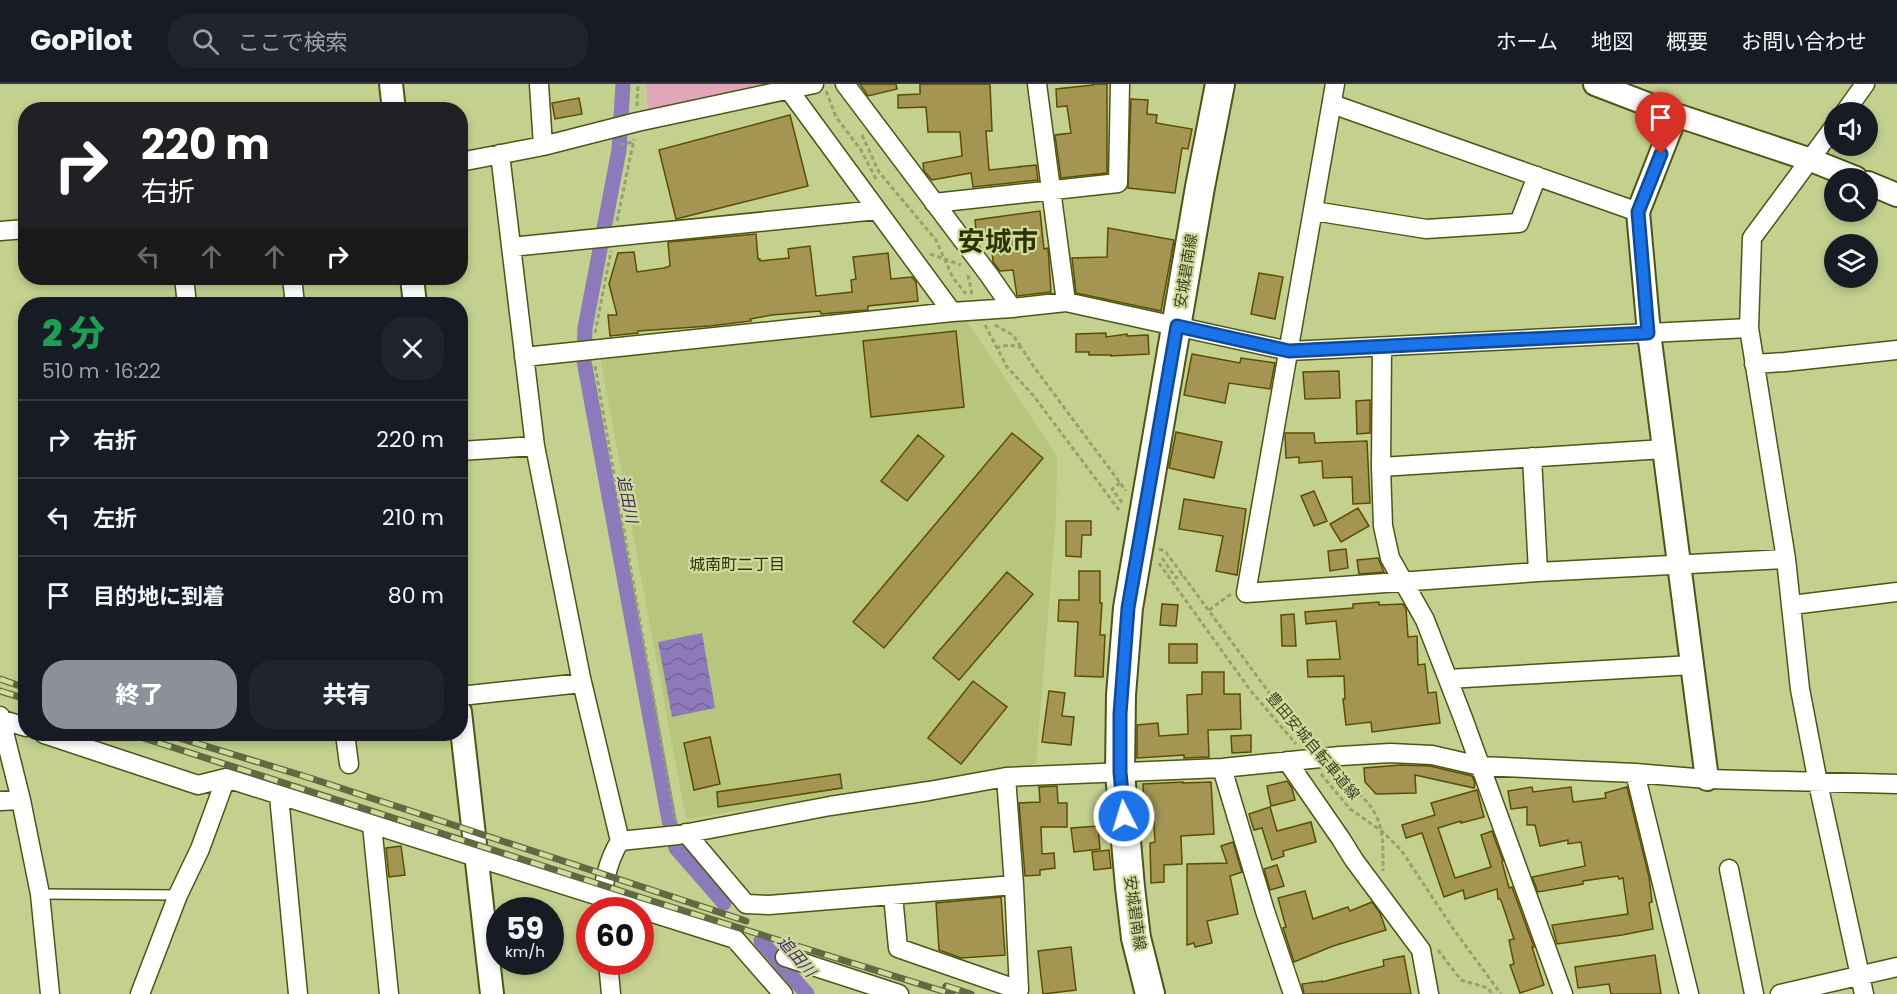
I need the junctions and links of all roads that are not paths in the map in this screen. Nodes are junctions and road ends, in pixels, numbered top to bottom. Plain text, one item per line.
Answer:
1 (392, 84) edge
2 (539, 84) edge
3 (814, 84) edge
4 (845, 84) edge
5 (1037, 84) edge
6 (1120, 84) edge
7 (1220, 84) edge
8 (1335, 84) edge
9 (1595, 84) edge
10 (1865, 84) edge
11 (789, 90) junction
12 (393, 102) edge
13 (1852, 102) edge
14 (1332, 104) junction
15 (1676, 116) junction
16 (1824, 141) edge
17 (543, 146) junction
18 (500, 154) junction
19 (468, 160) edge
20 (1810, 160) junction
21 (1830, 168) edge
22 (1537, 176) junction
23 (1878, 187) edge
24 (1052, 189) junction
25 (1897, 195) edge
26 (934, 203) junction
27 (877, 210) junction
28 (1314, 211) junction
29 (1638, 212) junction
30 (18, 230) edge
31 (0, 231) edge
32 (511, 247) junction
33 (1066, 302) junction
34 (1012, 308) junction
35 (952, 312) junction
36 (1177, 326) junction
37 (1749, 328) junction
38 (1648, 333) junction
39 (1382, 347) junction
40 (1897, 350) edge
41 (1289, 351) junction
42 (524, 357) junction
43 (1754, 364) junction
44 (535, 446) junction
45 (1664, 449) junction
46 (468, 451) edge
47 (1532, 457) junction
48 (1381, 467) junction
49 (1786, 559) junction
50 (1679, 564) junction
51 (1538, 572) junction
52 (1405, 582) junction
53 (1897, 592) edge
54 (1792, 605) junction
55 (1692, 665) junction
56 (1448, 679) junction
57 (582, 683) junction
58 (468, 695) edge
59 (0, 718) edge
60 (18, 724) edge
61 (65, 741) edge
62 (346, 741) edge
63 (463, 741) edge
64 (1287, 761) junction
65 (349, 764) dead end
66 (1480, 766) junction
67 (1222, 768) junction
68 (1120, 772) junction
69 (1635, 773) junction
70 (1006, 777) junction
71 (225, 778) junction
72 (1707, 779) junction
73 (1818, 783) junction
74 (1897, 783) edge
75 (279, 796) junction
76 (21, 800) junction
77 (0, 801) edge
78 (372, 825) junction
79 (677, 835) junction
80 (620, 841) junction
81 (477, 858) junction
82 (1729, 869) dead end
83 (1014, 885) junction
84 (40, 894) junction
85 (178, 895) junction
86 (893, 895) junction
87 (583, 897) edge
88 (603, 897) edge
89 (654, 918) edge
90 (784, 957) dead end
91 (1897, 968) edge
92 (609, 975) edge
93 (1860, 976) junction
94 (858, 988) edge
95 (1025, 992) edge
96 (50, 994) edge
97 (140, 994) edge
98 (298, 994) edge
99 (389, 994) edge
100 (492, 994) edge
101 (611, 994) edge
102 (783, 994) edge
103 (899, 994) edge
104 (1150, 994) edge
105 (1293, 994) edge
106 (1429, 994) edge
107 (1563, 994) edge
108 (1689, 994) edge
109 (1754, 994) edge
110 (1780, 994) edge
111 (1864, 994) edge

1 - 12 street
2 - 17 street
3 - 11 street
4 - 26 street
5 - 24 street
6 - 24 street
7 - 36 main road, 安城碧南線
8 - 14 street
9 - 15 street
10 - 13 street
11 - 17 street
11 - 27 street
14 - 22 street
14 - 28 street
15 - 20 street
15 - 29 street
16 - 20 street
17 - 18 street
18 - 19 street
18 - 32 street
20 - 21 street
20 - 37 street
22 - 28 street
22 - 29 street
23 - 25 street
24 - 26 street
24 - 33 street
26 - 34 street
27 - 32 street
27 - 35 street
28 - 41 street
29 - 38 street
30 - 31 street
32 - 42 street
33 - 34 street
33 - 36 street
34 - 35 street
35 - 42 street
36 - 41 street
36 - 68 main road, 安城碧南線
37 - 38 street
37 - 43 street
38 - 39 street
38 - 45 street
39 - 41 street
39 - 48 street
40 - 43 street
41 - 52 street
42 - 44 street
43 - 49 street
44 - 46 street
44 - 57 street
45 - 47 street
45 - 50 street
47 - 48 street
47 - 51 street
48 - 52 street
49 - 50 street
49 - 54 street
50 - 51 street
50 - 55 street
51 - 52 street
52 - 56 street
53 - 54 street
54 - 73 street
55 - 56 street
55 - 72 street
56 - 66 street
57 - 58 street
57 - 80 street
59 - 60 street
59 - 76 street
61 - 71 street
62 - 65 street
63 - 81 street
64 - 66 street
64 - 67 street
64 - 106 street
66 - 69 street
66 - 107 street
67 - 68 street
67 - 105 street
68 - 70 street
68 - 104 main road, 安城碧南線
69 - 72 street
69 - 108 street
70 - 79 street
70 - 83 street
71 - 75 street
71 - 85 street
72 - 73 street
73 - 74 street
73 - 93 street
75 - 78 street
75 - 98 street
76 - 77 street
76 - 84 street
78 - 81 street
78 - 99 street
79 - 80 street
79 - 86 street
80 - 88 street
81 - 87 street
81 - 100 street
82 - 109 street
83 - 86 street
83 - 95 street
84 - 85 lane
84 - 96 street
85 - 97 street
86 - 95 street
89 - 102 street
90 - 94 street
91 - 93 street
92 - 101 street
93 - 110 street
93 - 111 street
94 - 103 street

